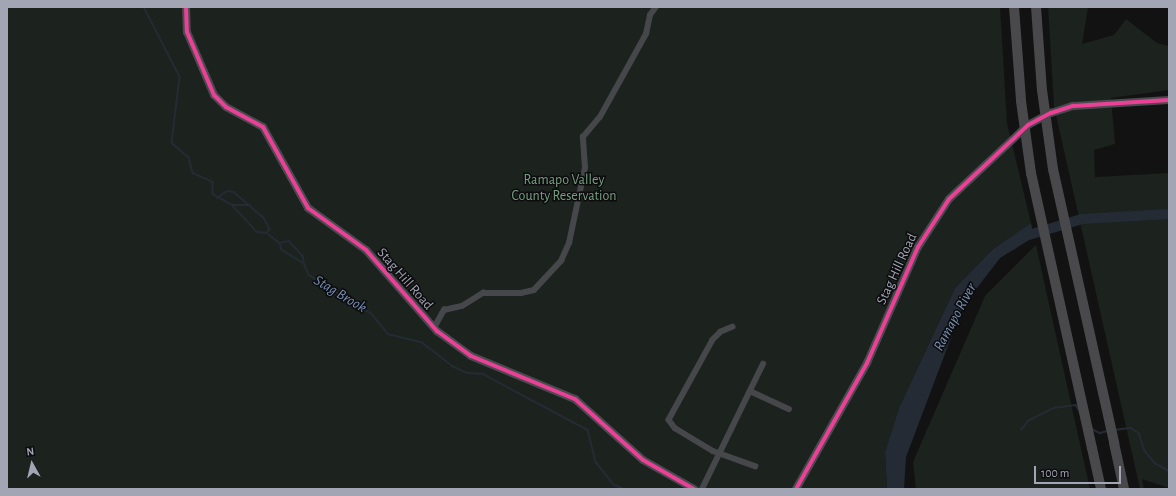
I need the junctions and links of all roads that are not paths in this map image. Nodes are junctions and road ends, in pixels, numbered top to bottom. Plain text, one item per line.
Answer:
1 (186, 7) edge
2 (656, 7) edge
3 (1014, 7) edge
4 (1036, 7) edge
5 (1169, 100) edge
6 (733, 327) dead end
7 (434, 328) junction
8 (763, 364) dead end
9 (750, 391) junction
10 (789, 409) dead end
11 (721, 454) junction
12 (755, 466) dead end
13 (694, 489) edge
14 (702, 489) edge
15 (796, 489) edge
16 (1101, 489) edge
17 (1124, 489) edge

1 - 7 street, Stag Hill Road
2 - 7 street
3 - 16 highway, bridge
4 - 17 highway, bridge
5 - 15 street, Stag Hill Road
6 - 11 street
7 - 13 street, Stag Hill Road
8 - 9 street
9 - 10 street
9 - 11 street
11 - 12 street
11 - 14 street

